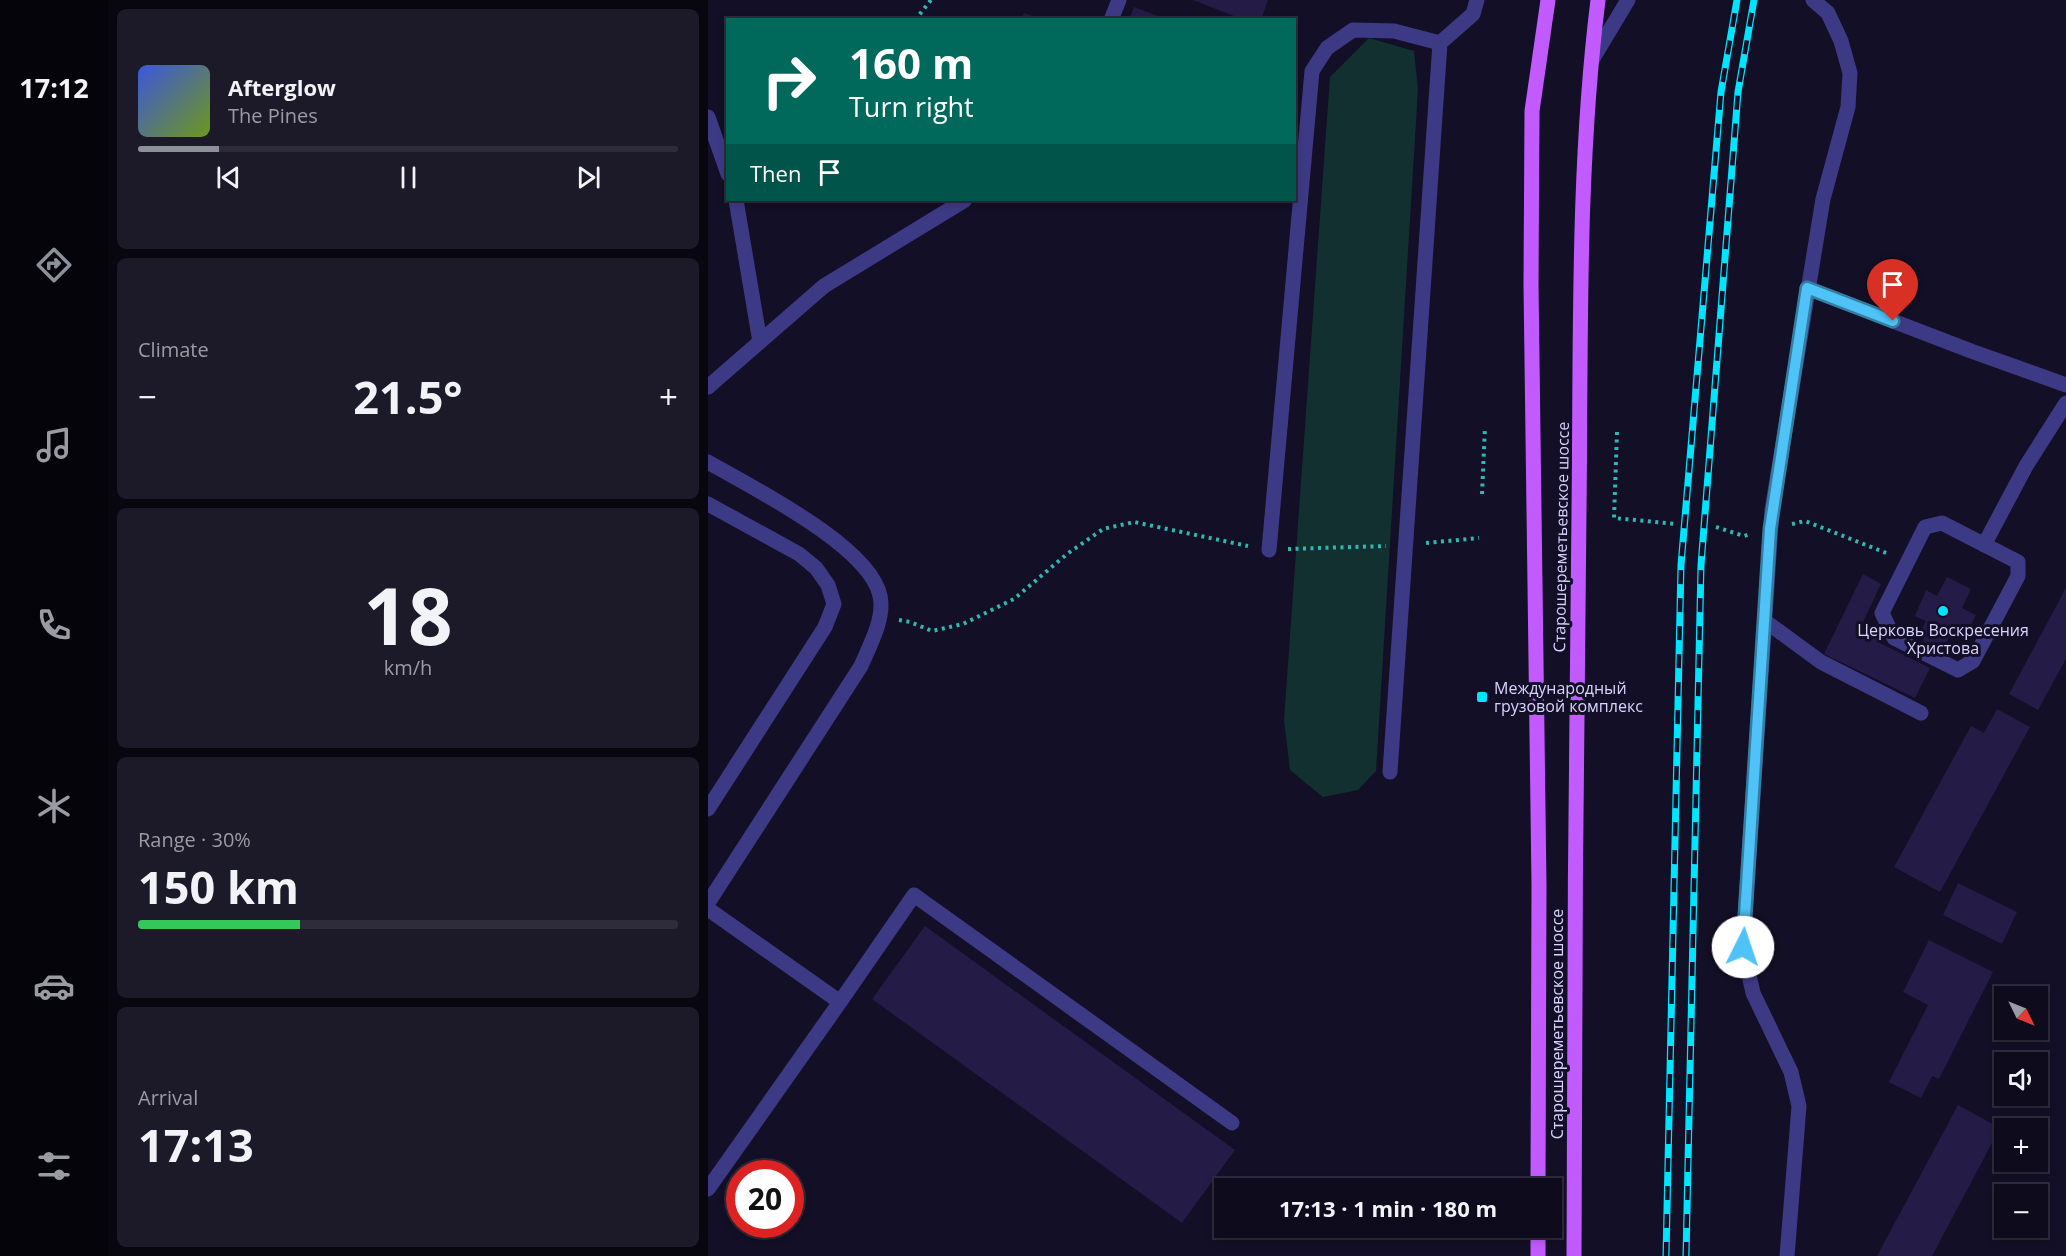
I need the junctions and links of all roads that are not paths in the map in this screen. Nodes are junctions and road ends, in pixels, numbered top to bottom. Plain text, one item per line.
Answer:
1 (1119, 0) edge
2 (1477, 0) edge
3 (1548, 0) edge
4 (1598, 0) edge
5 (1628, 0) edge
6 (1813, 0) edge
7 (1113, 18) edge
8 (1440, 43) junction
9 (1590, 62) junction
10 (708, 117) edge
11 (726, 168) edge
12 (736, 201) edge
13 (963, 201) edge
14 (1807, 288) junction
15 (760, 342) junction
16 (2066, 385) edge
17 (708, 387) edge
18 (2066, 403) edge
19 (708, 462) edge
20 (708, 504) edge
21 (1984, 545) junction
22 (1269, 550) road end
23 (1765, 621) junction
24 (1921, 713) dead end
25 (1390, 772) dead end
26 (708, 809) edge
27 (708, 903) edge
28 (708, 909) edge
29 (840, 1002) junction
30 (1232, 1123) dead end
31 (1538, 1178) edge
32 (708, 1189) edge
33 (1538, 1238) edge
34 (1538, 1256) edge
35 (1574, 1256) edge
36 (1787, 1256) edge

1 - 7 street
2 - 8 street
3 - 31 main road, Старошереметьевское шоссе
4 - 9 main road, Старошереметьевское шоссе
5 - 9 street
6 - 14 street
8 - 22 street
8 - 25 street
9 - 35 main road, Старошереметьевское шоссе
10 - 11 street
12 - 15 street
13 - 15 street
14 - 16 street
14 - 23 street
15 - 17 street
18 - 21 street
19 - 27 street
20 - 26 street
21 - 21 street
23 - 24 street
23 - 36 street
28 - 29 street
29 - 30 street
29 - 32 street
33 - 34 main road

